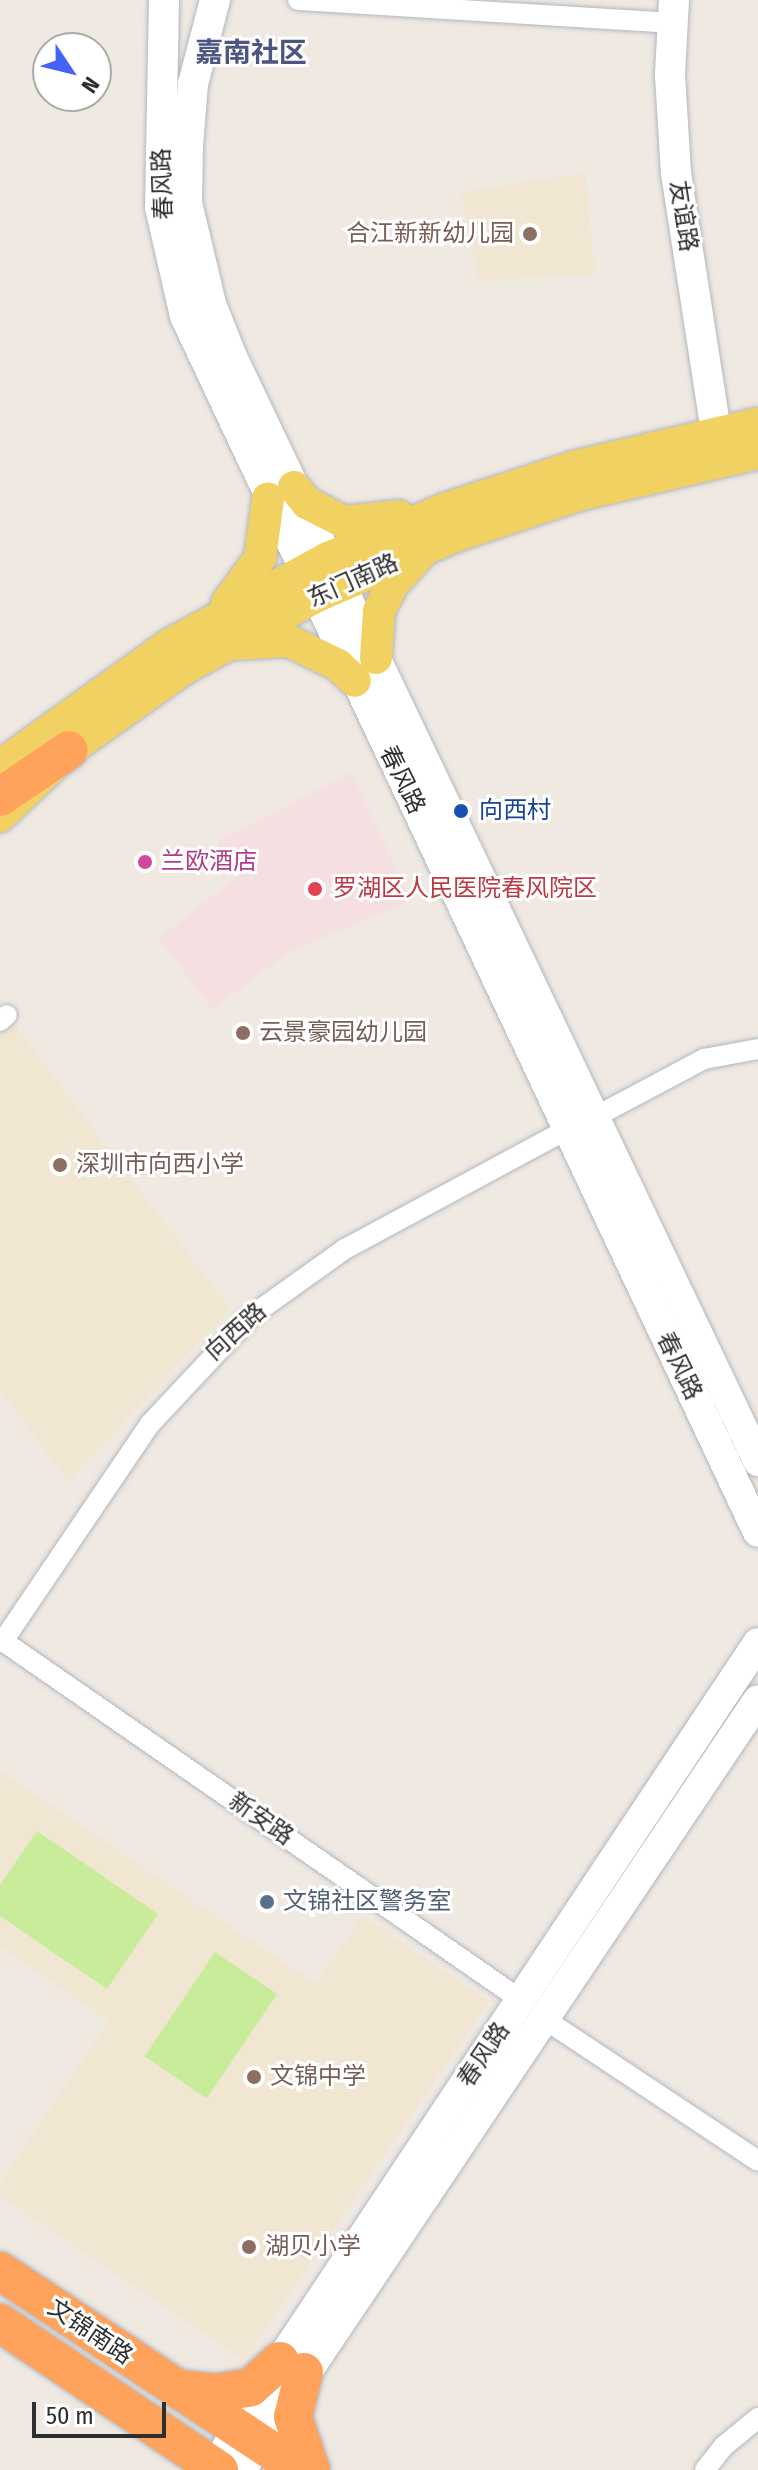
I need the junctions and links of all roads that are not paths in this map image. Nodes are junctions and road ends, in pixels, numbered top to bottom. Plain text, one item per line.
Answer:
1 (164, 0) edge
2 (215, 0) edge
3 (298, 0) edge
4 (342, 2) edge
5 (673, 12) edge
6 (758, 424) edge
7 (716, 431) junction
8 (758, 453) edge
9 (281, 493) junction
10 (445, 509) junction
11 (426, 548) junction
12 (321, 578) junction
13 (218, 632) junction
14 (366, 670) junction
15 (69, 750) junction
16 (0, 766) edge
17 (0, 797) edge
18 (0, 816) edge
19 (758, 1049) edge
20 (580, 1124) junction
21 (758, 1461) edge
22 (758, 1532) edge
23 (1, 1640) edge
24 (758, 1643) edge
25 (758, 1700) edge
26 (532, 2009) junction
27 (758, 2161) edge
28 (0, 2248) edge
29 (0, 2271) edge
30 (0, 2323) edge
31 (135, 2361) junction
32 (292, 2366) junction
33 (173, 2387) junction
34 (758, 2418) edge
35 (223, 2460) edge
36 (301, 2470) edge
37 (311, 2470) edge
38 (705, 2470) edge

1 - 9 street, 春风路
2 - 9 street, 春风路
3 - 4 street
4 - 5 street
5 - 7 street, 友谊路
6 - 7 main road, 东门南路
7 - 10 main road, 东门南路
8 - 11 main road, 东门南路
9 - 10 main road
9 - 12 street, 春风路
9 - 13 main road
10 - 12 main road, 东门南路
11 - 12 main road, 东门南路
11 - 14 main road
12 - 13 main road, 东门南路
12 - 14 street, 春风路
13 - 14 main road
13 - 15 main road, 东门南路
13 - 16 main road, 东门南路
14 - 20 street, 春风路
15 - 17 highway
15 - 18 main road, 东门南路
19 - 20 street, 向西路
20 - 21 street, 春风路
20 - 22 street, 春风路
20 - 23 street, 向西路
23 - 26 street, 新安路
24 - 26 street, 春风路
25 - 26 street, 春风路
26 - 27 street, 新安路
26 - 32 street, 春风路
28 - 31 highway
29 - 31 highway, 文锦南路
30 - 35 highway, 文锦南路
31 - 33 highway, 文锦南路
32 - 33 highway
32 - 35 street, 春风路
32 - 37 highway
33 - 35 highway, 文锦南路
34 - 38 street
35 - 36 highway, 文锦南路

